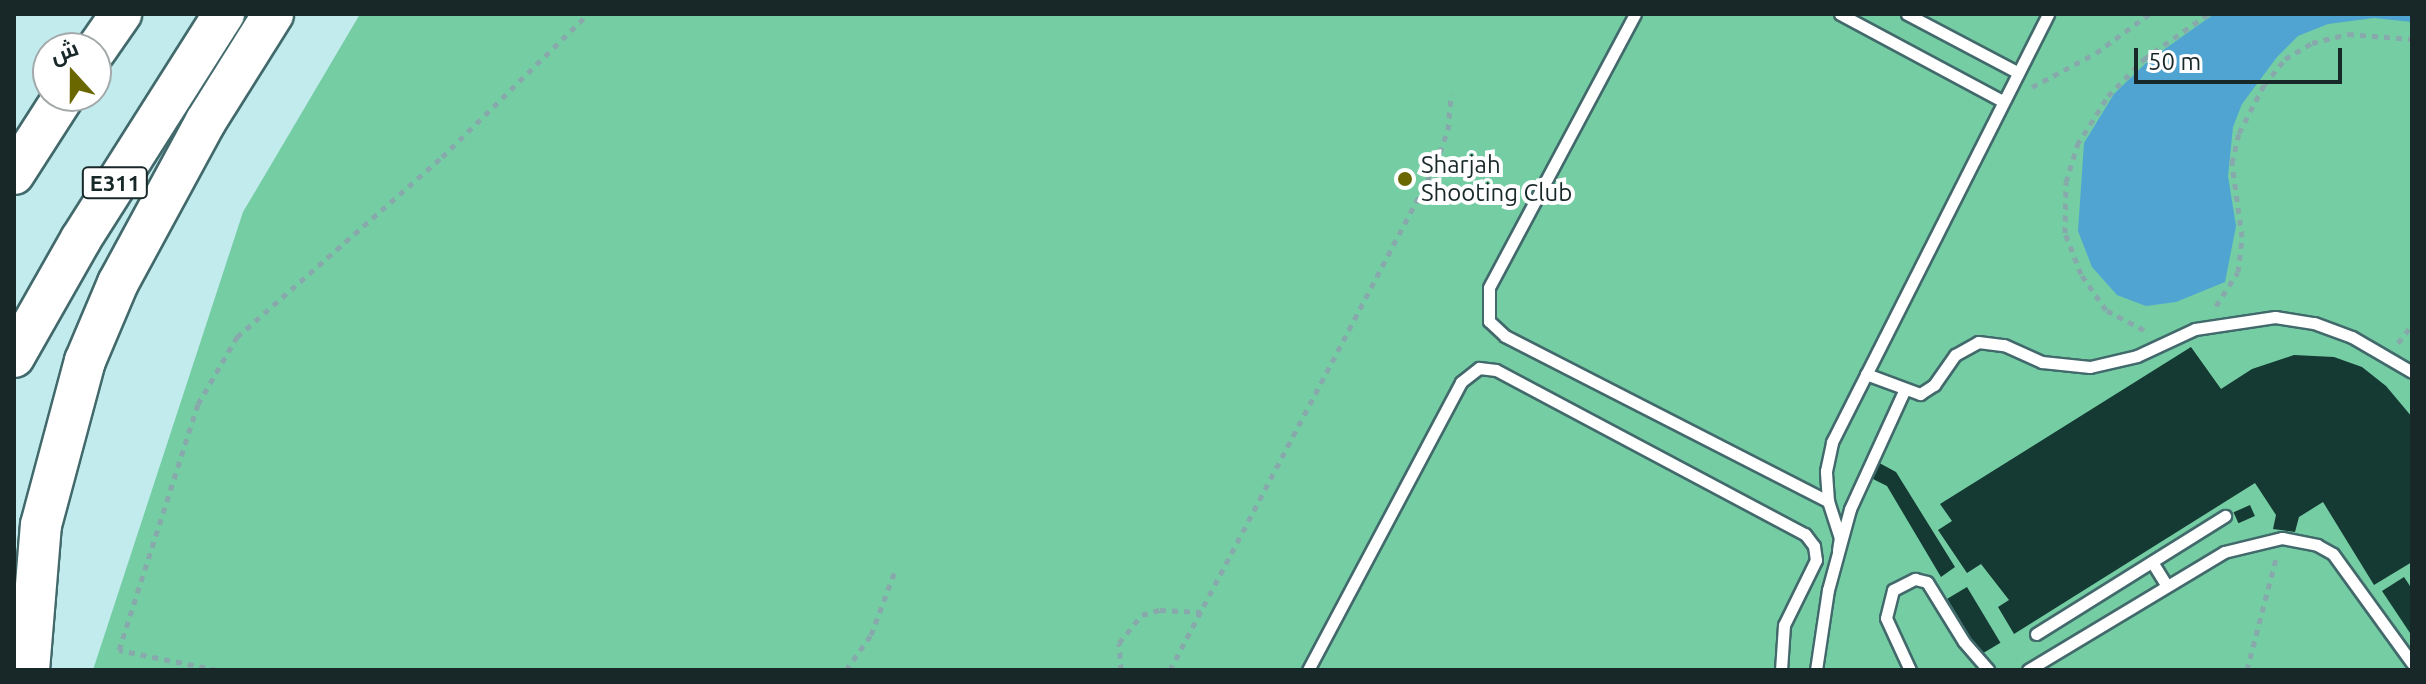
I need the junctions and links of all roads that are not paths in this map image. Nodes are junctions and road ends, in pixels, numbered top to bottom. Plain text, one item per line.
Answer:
1 (121, 14) edge
2 (224, 14) edge
3 (273, 14) edge
4 (1635, 14) edge
5 (1840, 14) edge
6 (1907, 14) edge
7 (2048, 14) edge
8 (108, 32) edge
9 (2017, 72) junction
10 (2002, 101) junction
11 (53, 112) edge
12 (14, 174) edge
13 (14, 357) edge
14 (2412, 372) edge
15 (1866, 374) junction
16 (1904, 391) junction
17 (1828, 501) junction
18 (2225, 516) dead end
19 (1838, 550) junction
20 (2152, 562) junction
21 (2167, 586) junction
22 (2036, 634) dead end
23 (2412, 663) edge
24 (29, 670) edge
25 (1308, 670) edge
26 (1781, 670) edge
27 (1816, 670) edge
28 (1910, 670) edge
29 (1988, 670) edge
30 (2028, 670) edge

1 - 8 highway
2 - 13 highway, E311
3 - 24 highway
4 - 17 lane
5 - 10 lane
6 - 9 lane
7 - 9 lane
9 - 10 lane
10 - 15 lane
11 - 12 highway
14 - 16 lane
15 - 16 lane
15 - 17 lane
16 - 19 lane
17 - 19 lane
18 - 20 lane
19 - 27 lane
20 - 21 lane
20 - 22 lane
21 - 23 lane
21 - 30 lane
25 - 26 lane
28 - 29 lane

